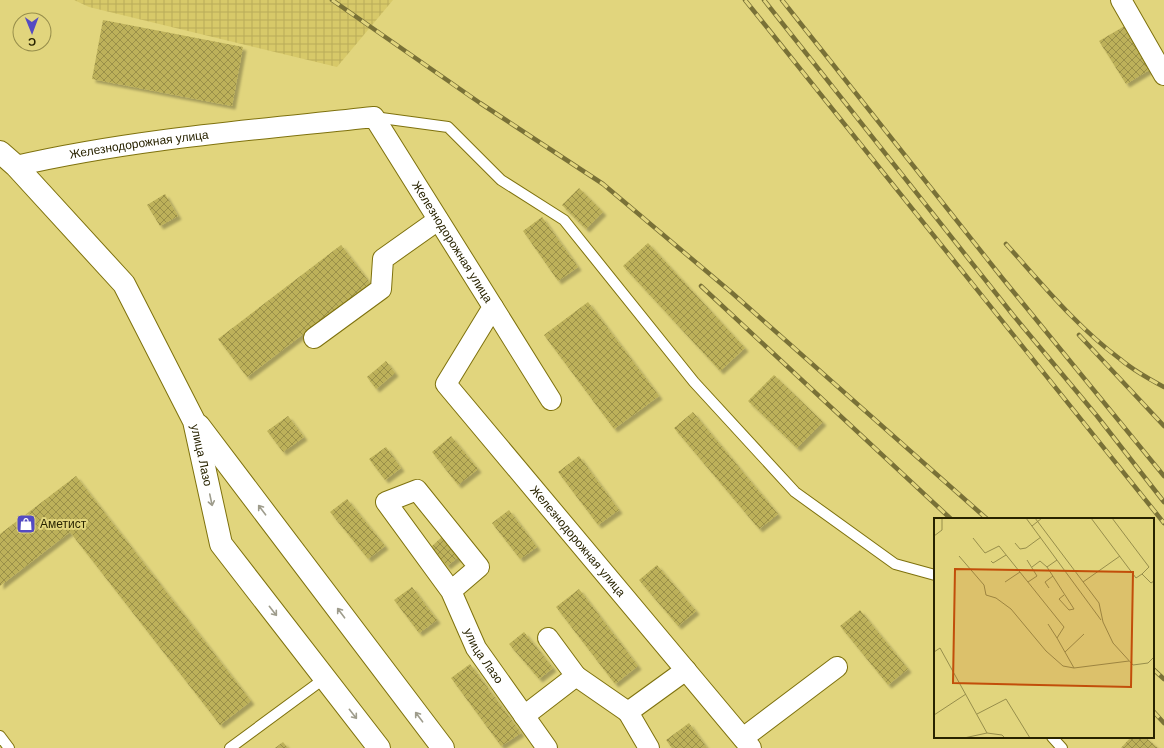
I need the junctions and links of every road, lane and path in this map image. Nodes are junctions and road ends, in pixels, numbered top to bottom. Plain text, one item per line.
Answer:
1 (1121, 0) edge
2 (1164, 75) edge
3 (374, 117) junction
4 (8, 159) edge
5 (438, 220) junction
6 (493, 307) junction
7 (314, 338) dead end
8 (551, 400) dead end
9 (194, 421) junction
10 (934, 575) edge
11 (451, 591) junction
12 (548, 638) dead end
13 (837, 667) dead end
14 (686, 670) junction
15 (576, 676) junction
16 (325, 678) junction
17 (628, 712) junction
18 (524, 716) junction
19 (0, 736) edge
20 (1053, 738) edge
21 (747, 743) edge
22 (9, 748) edge
23 (230, 748) edge
24 (379, 748) edge
25 (443, 748) edge
26 (547, 748) edge
27 (649, 748) edge
28 (1062, 748) edge

1 - 2 street
3 - 4 street, Железнодорожная улица
3 - 5 street, Железнодорожная улица
3 - 10 lane
4 - 9 street, улица Лазо
5 - 6 street, Железнодорожная улица
5 - 7 street
6 - 8 street
6 - 14 street, Железнодорожная улица
9 -> 16 street, улица Лазо
25 -> 9 street
11 - 11 street, улица Лазо
11 - 18 street, улица Лазо
12 - 15 street
13 - 21 street, Железнодорожная улица
14 - 17 street
14 - 21 street, Железнодорожная улица
15 - 17 street
15 - 18 street
16 - 23 lane
16 -> 24 street, улица Лазо
17 - 27 street
18 - 26 street, улица Лазо
19 - 22 lane
20 - 28 lane

